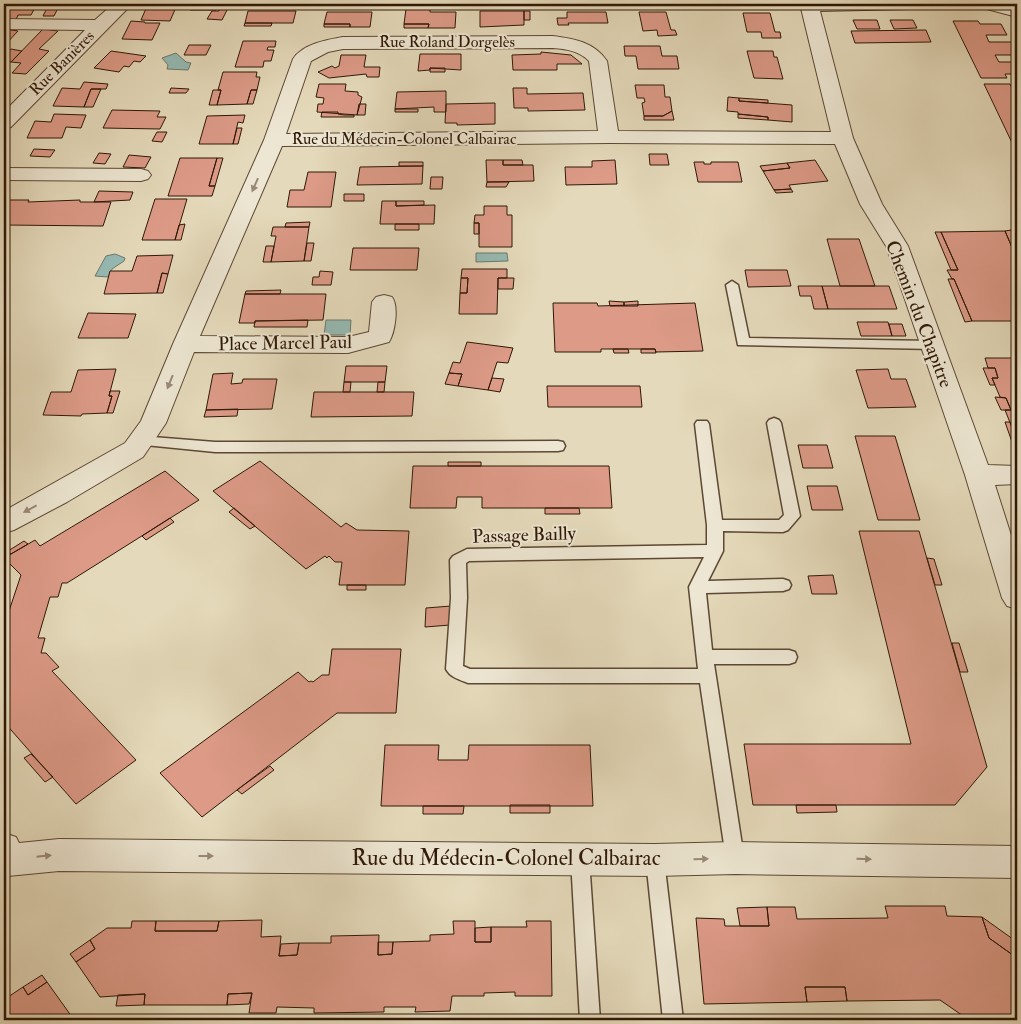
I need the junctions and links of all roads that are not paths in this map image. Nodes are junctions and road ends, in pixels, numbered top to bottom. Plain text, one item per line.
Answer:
1 (123, 4) edge
2 (909, 4) edge
3 (989, 4) edge
4 (809, 5) edge
5 (1017, 12) edge
6 (4, 24) edge
7 (100, 26) junction
8 (4, 123) edge
9 (609, 137) junction
10 (843, 138) junction
11 (274, 140) junction
12 (4, 174) edge
13 (140, 175) dead end
14 (732, 285) dead end
15 (384, 302) dead end
16 (185, 344) junction
17 (934, 345) junction
18 (774, 423) dead end
19 (702, 424) dead end
20 (140, 441) junction
21 (558, 446) dead end
22 (1017, 474) edge
23 (978, 475) junction
24 (4, 523) edge
25 (715, 525) junction
26 (715, 551) junction
27 (782, 585) dead end
28 (697, 587) junction
29 (1017, 598) edge
30 (705, 657) junction
31 (789, 657) dead end
32 (707, 676) junction
33 (5, 858) edge
34 (735, 858) junction
35 (580, 859) junction
36 (655, 860) junction
37 (1017, 862) edge
38 (590, 1020) edge
39 (673, 1020) edge

1 - 7 street, Rue Banières
2 - 4 street
3 - 5 street
4 - 10 street, Chemin du Chapitre
6 - 7 street
7 - 8 street, Rue Banières
9 - 10 street, Rue du Médecin-Colonel Calbairac
9 - 11 street, Rue du Médecin-Colonel Calbairac
9 - 11 street, Rue Roland Dorgelès
10 - 17 street, Chemin du Chapitre
11 -> 16 street, Rue du Médecin-Colonel Calbairac
12 - 13 street
14 - 17 lane
15 - 16 street, Place Marcel Paul
16 -> 20 street, Rue du Médecin-Colonel Calbairac
17 - 23 street, Chemin du Chapitre
18 - 25 lane
19 - 25 lane
20 - 21 lane
20 -> 24 street, Rue du Médecin-Colonel Calbairac
22 - 23 street
23 - 29 street, Chemin du Chapitre
25 - 26 lane
26 - 28 lane
26 - 32 lane, Passage Bailly
27 - 28 lane
28 - 30 lane
30 - 31 lane
30 - 32 lane
32 - 34 lane
33 -> 35 street, Rue du Médecin-Colonel Calbairac
36 -> 34 street, Rue du Médecin-Colonel Calbairac
34 -> 37 street, Rue du Médecin-Colonel Calbairac
35 - 36 street, Rue du Médecin-Colonel Calbairac
35 - 38 lane
36 - 39 lane

